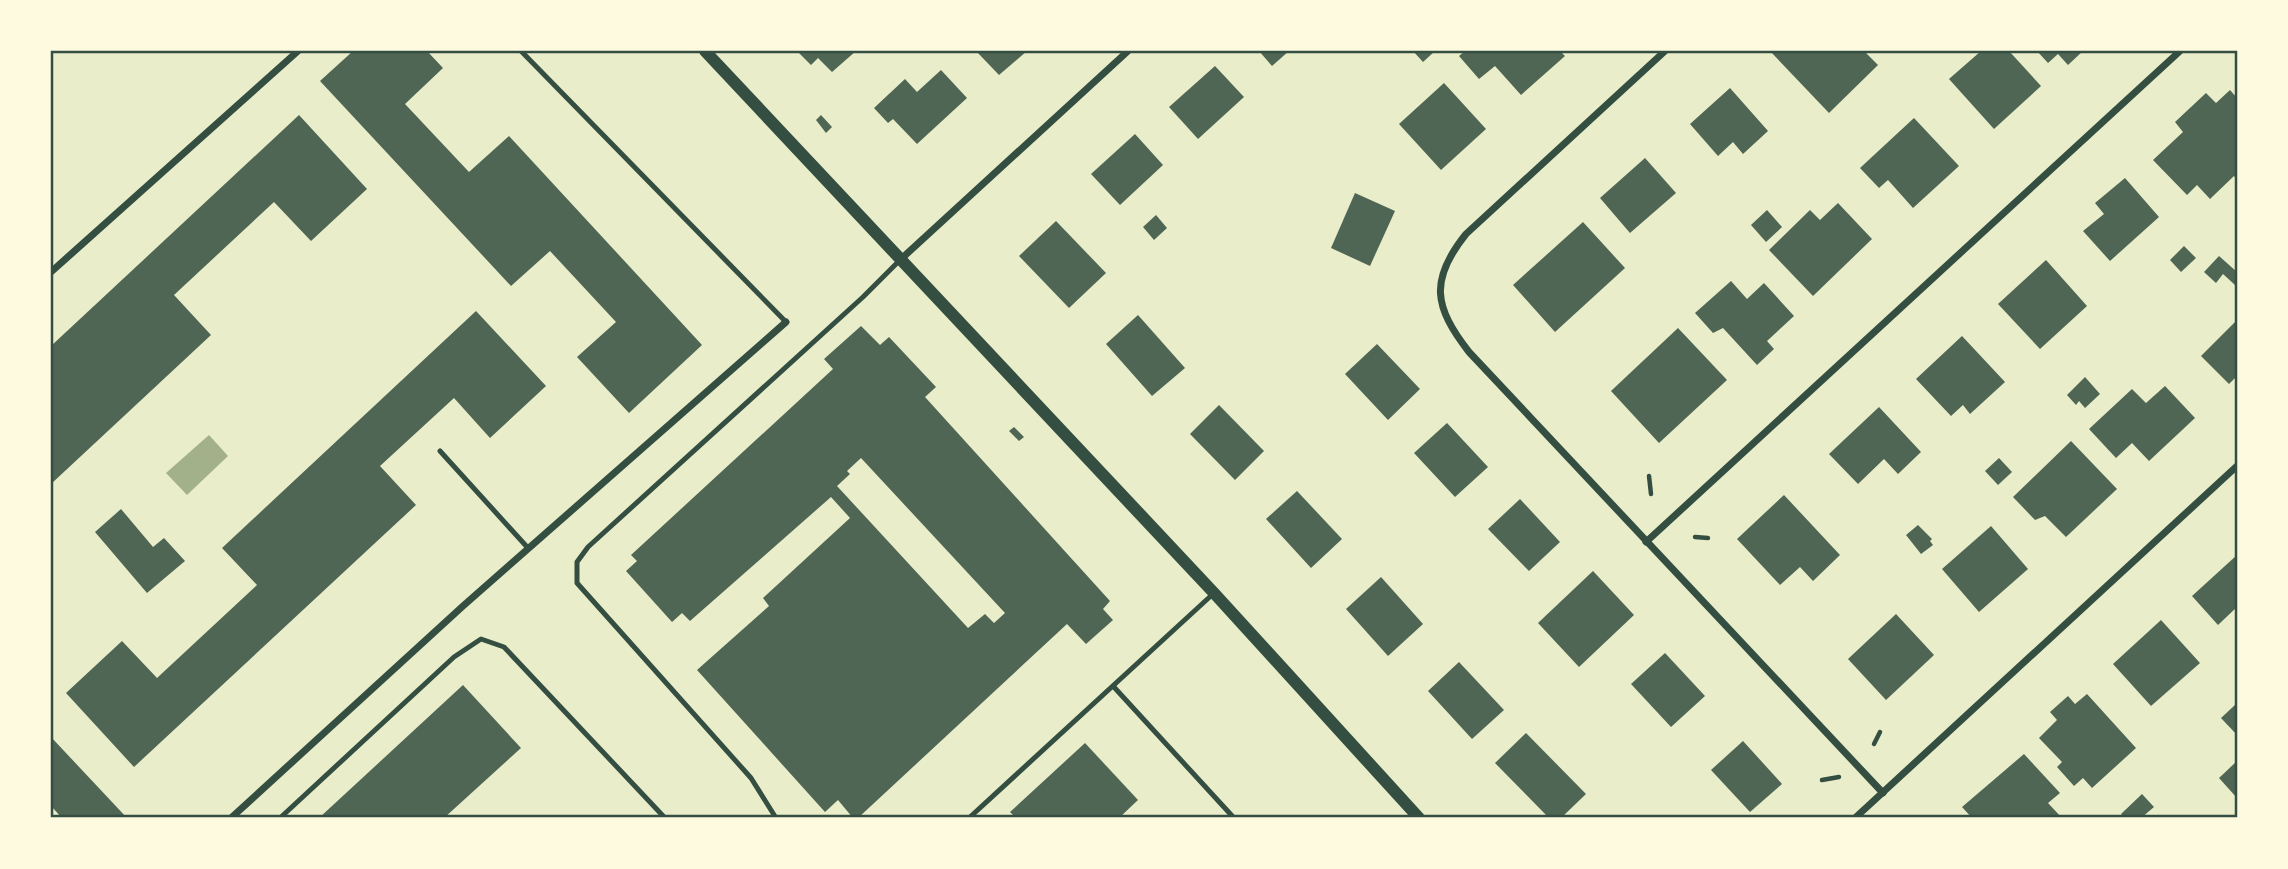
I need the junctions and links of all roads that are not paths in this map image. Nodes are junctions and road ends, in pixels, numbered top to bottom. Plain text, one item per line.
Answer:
1 (298, 51) edge
2 (522, 51) edge
3 (705, 51) edge
4 (1128, 51) edge
5 (1665, 51) edge
6 (2180, 51) edge
7 (900, 260) junction
8 (51, 272) edge
9 (786, 322) joint
10 (440, 450) dead end
11 (2237, 466) edge
12 (1647, 541) junction
13 (528, 548) junction
14 (1214, 593) junction
15 (1114, 686) junction
16 (1883, 793) junction
17 (231, 818) edge
18 (280, 818) edge
19 (665, 818) edge
20 (776, 818) edge
21 (969, 818) edge
22 (1234, 818) edge
23 (1419, 818) edge
24 (1855, 818) edge

1 - 8 street
2 - 9 lane
3 - 7 street
4 - 7 street
5 - 12 street
6 - 12 street
7 - 14 street
7 - 20 lane
9 - 13 street
10 - 13 lane
11 - 16 street
12 - 16 street
13 - 17 street
14 - 15 lane
14 - 23 street
15 - 21 lane
15 - 22 lane
16 - 24 street
18 - 19 lane

